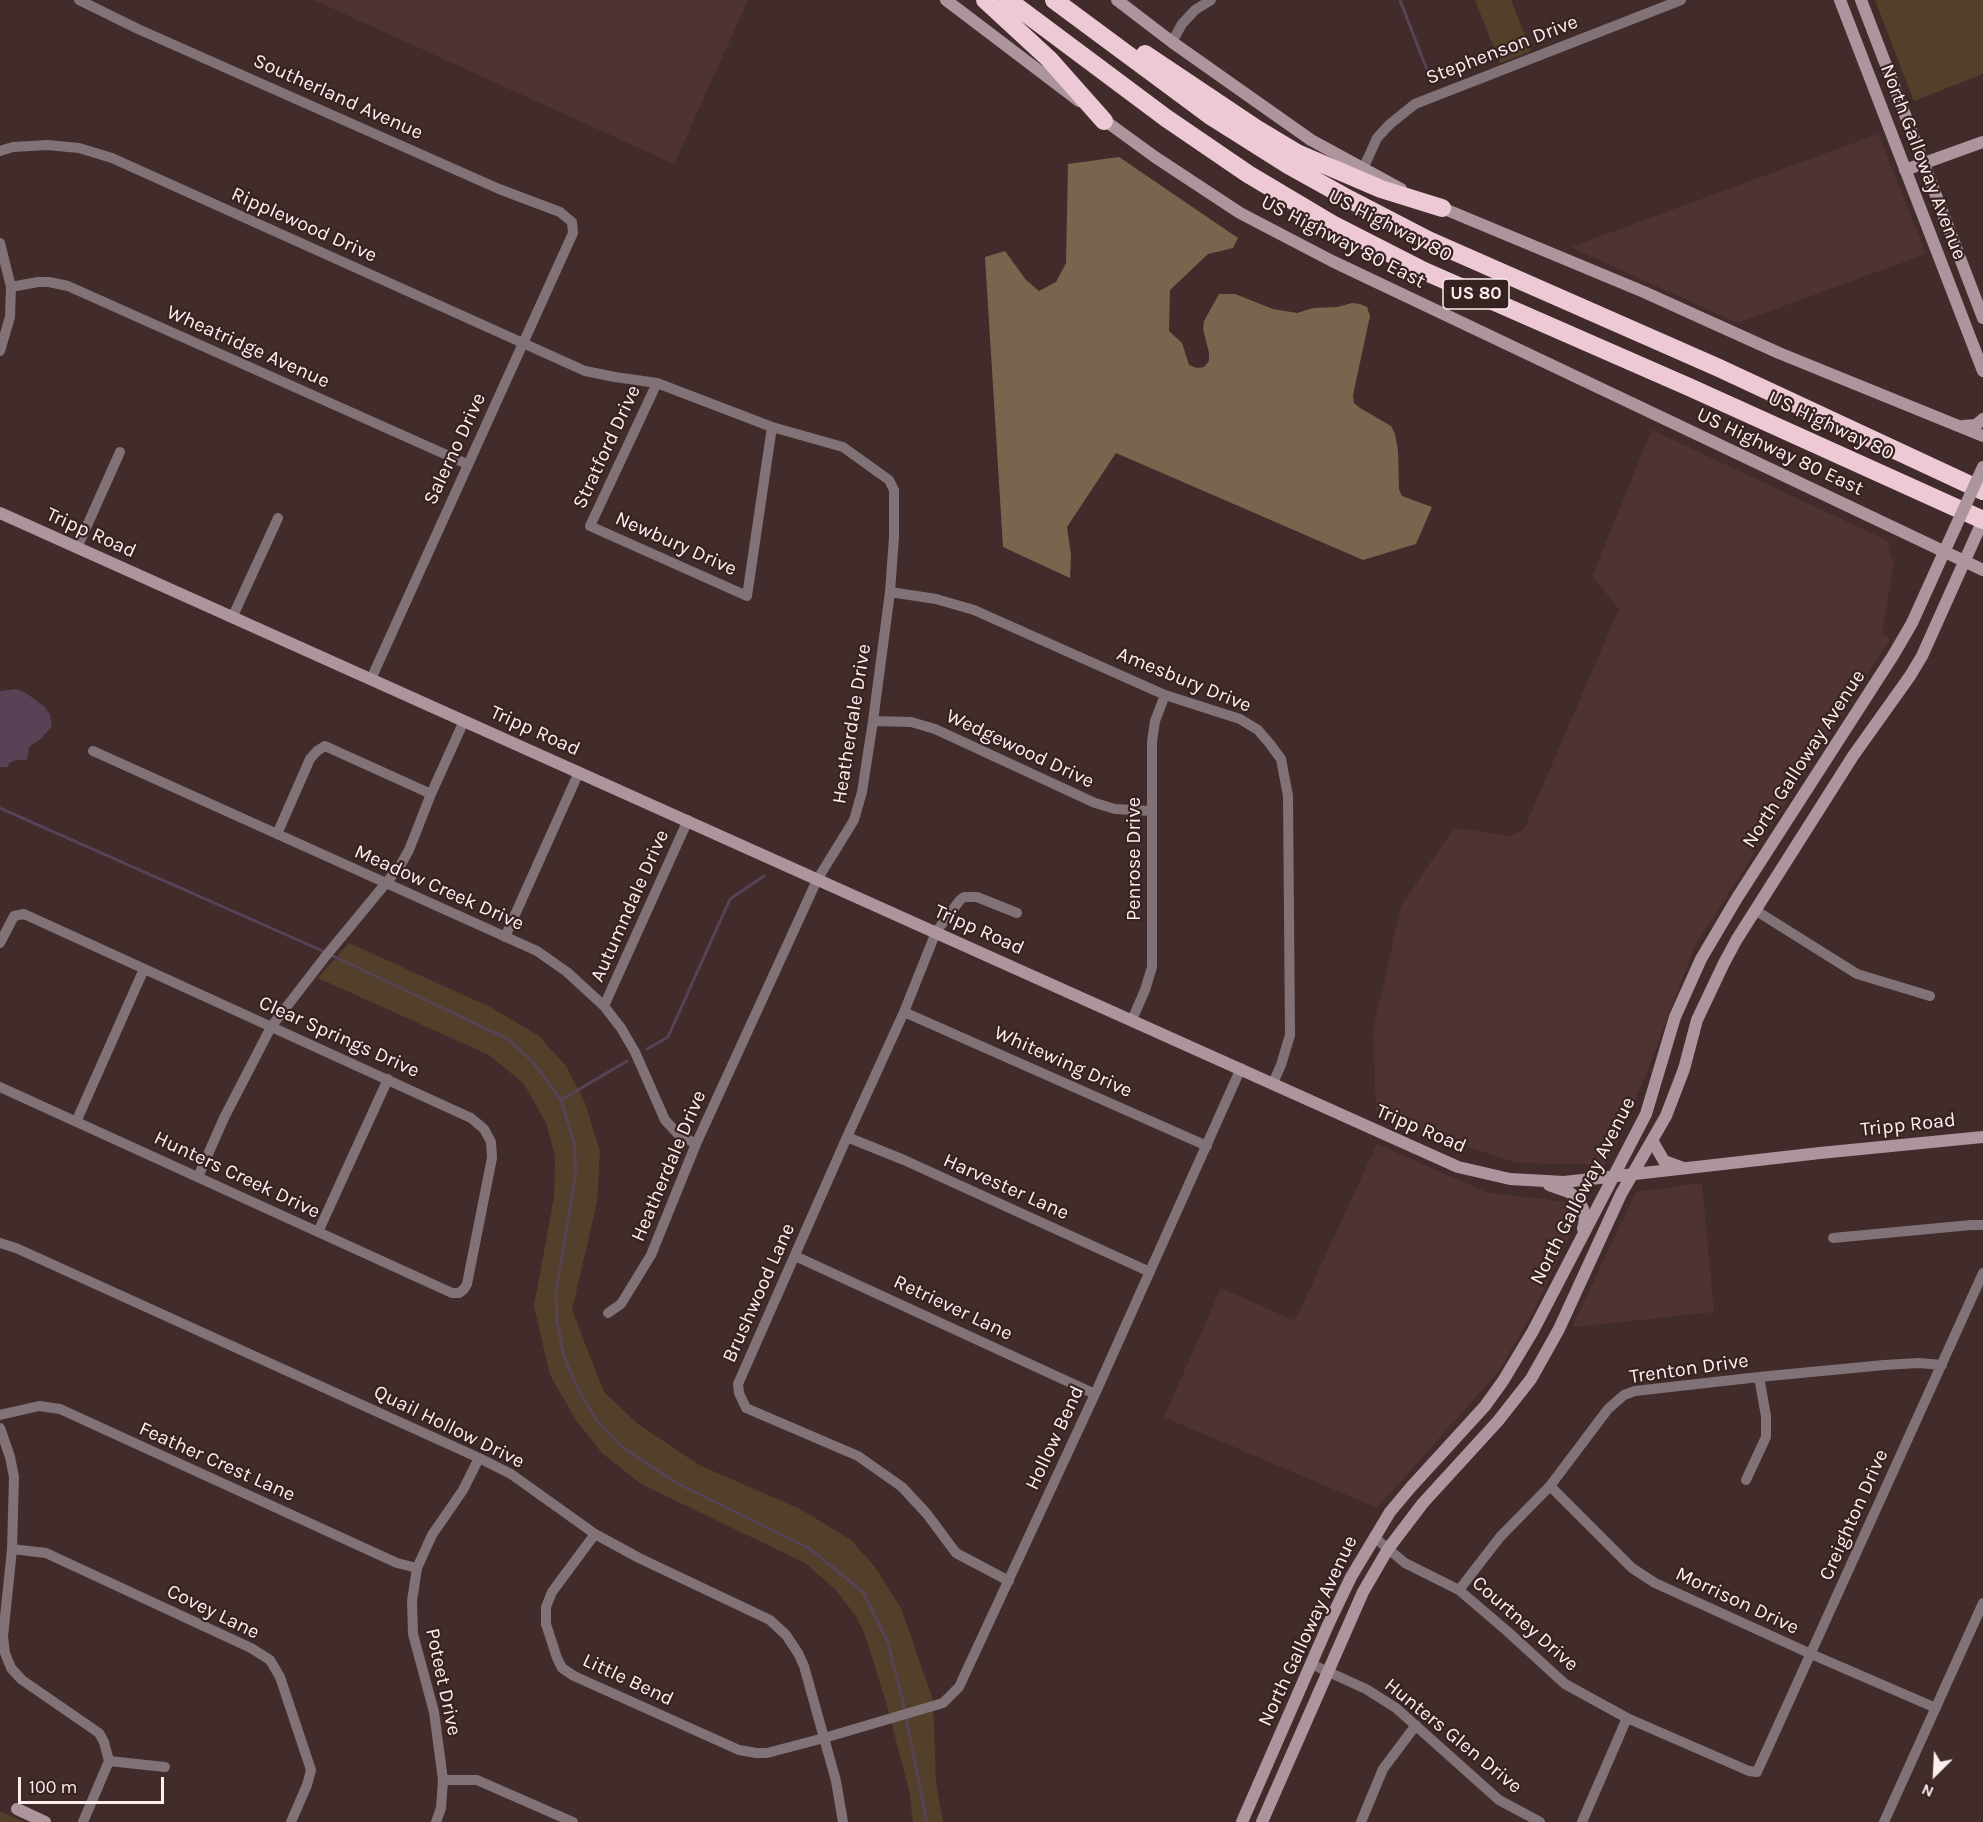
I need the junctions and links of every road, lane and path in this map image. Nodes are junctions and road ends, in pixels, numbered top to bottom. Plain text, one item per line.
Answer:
1 (79, 0) edge
2 (946, 0) edge
3 (985, 0) edge
4 (1008, 0) edge
5 (1054, 0) edge
6 (1117, 0) edge
7 (1211, 0) edge
8 (1681, 0) edge
9 (1839, 0) edge
10 (1861, 0) edge
11 (1172, 42) junction
12 (1104, 121) junction
13 (1983, 142) edge
14 (0, 151) edge
15 (1923, 164) junction
16 (1363, 169) junction
17 (1905, 170) junction
18 (1442, 208) junction
19 (573, 233) joint
20 (0, 243) edge
21 (11, 287) junction
22 (1958, 306) junction
23 (1983, 318) edge
24 (524, 343) junction
25 (0, 351) edge
26 (1983, 352) edge
27 (585, 371) joint
28 (1983, 371) edge
29 (657, 383) junction
30 (1983, 419) edge
31 (1954, 424) junction
32 (772, 427) junction
33 (1983, 436) edge
34 (120, 452) dead end
35 (467, 464) junction
36 (1983, 467) edge
37 (1983, 490) edge
38 (0, 513) edge
39 (278, 518) dead end
40 (590, 526) joint
41 (1980, 527) edge
42 (77, 548) junction
43 (1943, 552) junction
44 (1965, 563) junction
45 (1983, 570) edge
46 (890, 592) junction
47 (232, 618) junction
48 (370, 679) junction
49 (1165, 695) junction
50 (464, 721) junction
51 (873, 721) junction
52 (1836, 745) junction
53 (93, 751) dead end
54 (1853, 756) junction
55 (579, 772) junction
56 (430, 794) junction
57 (1152, 811) junction
58 (688, 820) junction
59 (278, 834) junction
60 (1751, 877) junction
61 (817, 880) junction
62 (386, 884) junction
63 (1769, 888) junction
64 (1737, 898) junction
65 (1755, 910) junction
66 (1017, 913) dead end
67 (936, 932) junction
68 (505, 937) junction
69 (0, 943) edge
70 (144, 969) junction
71 (1930, 996) dead end
72 (604, 1006) junction
73 (904, 1012) junction
74 (1132, 1020) junction
75 (271, 1027) junction
76 (1241, 1068) junction
77 (388, 1079) junction
78 (1273, 1083) junction
79 (0, 1087) edge
80 (76, 1122) junction
81 (847, 1137) junction
82 (1983, 1137) edge
83 (1653, 1142) junction
84 (696, 1144) junction
85 (1206, 1146) junction
86 (1684, 1169) junction
87 (1632, 1175) junction
88 (1613, 1176) junction
89 (198, 1177) junction
90 (1536, 1181) junction
91 (1983, 1225) edge
92 (318, 1232) junction
93 (1581, 1238) junction
94 (1833, 1238) dead end
95 (0, 1243) edge
96 (795, 1256) junction
97 (1150, 1272) junction
98 (1983, 1273) edge
99 (459, 1293) joint
100 (608, 1313) dead end
101 (1942, 1365) junction
102 (1759, 1377) junction
103 (1095, 1394) junction
104 (0, 1415) edge
105 (0, 1428) edge
106 (1461, 1432) junction
107 (1475, 1446) junction
108 (479, 1458) junction
109 (1746, 1480) dead end
110 (1550, 1486) junction
111 (595, 1534) junction
112 (1374, 1537) junction
113 (12, 1549) junction
114 (1388, 1549) junction
115 (417, 1568) junction
116 (1009, 1581) junction
117 (1459, 1590) junction
118 (1983, 1603) edge
119 (1810, 1654) junction
120 (1311, 1664) junction
121 (1328, 1671) junction
122 (1936, 1708) junction
123 (1627, 1718) junction
124 (1416, 1725) junction
125 (824, 1738) junction
126 (109, 1761) junction
127 (165, 1767) dead end
128 (1757, 1772) joint
129 (443, 1780) junction
130 (17, 1809) dead end
131 (45, 1822) edge
132 (83, 1822) edge
133 (291, 1822) edge
134 (436, 1822) edge
135 (573, 1822) edge
136 (843, 1822) edge
137 (1242, 1822) edge
138 (1262, 1822) edge
139 (1361, 1822) edge
140 (1540, 1822) edge
141 (1582, 1822) edge
142 (1884, 1822) edge

1 - 19 street, Southerland Avenue
2 - 12 main road, US Highway 80 East
3 - 12 highway
4 - 41 highway, US Highway 80 / US 80
5 - 18 highway
5 - 37 highway, US Highway 80 / US 80
6 - 11 main road
7 - 11 street
8 - 16 street, Stephenson Drive
9 - 17 main road, North Galloway Avenue
10 - 15 main road, North Galloway Avenue
11 - 16 main road
12 - 43 main road, US Highway 80 East
13 - 15 main road
14 - 24 street, Ripplewood Drive
15 - 17 main road
15 - 23 main road, North Galloway Avenue
16 - 18 main road
17 - 22 main road, North Galloway Avenue
18 - 31 main road
19 - 24 street, Salerno Drive
20 - 21 street
21 - 25 street
21 - 35 street, Wheatridge Avenue
22 - 26 main road
22 - 28 main road, North Galloway Avenue
24 - 27 street, Ripplewood Drive
24 - 35 street, Salerno Drive
27 - 29 street, Heatherdale Drive
29 - 32 street, Heatherdale Drive
29 - 40 street, Stratford Drive
30 - 31 main road
31 - 33 main road
32 - 40 street, Newbury Drive
32 - 46 street, Heatherdale Drive
34 - 42 street
35 - 48 street, Salerno Drive
36 - 43 main road, North Galloway Avenue, bridge
38 - 42 main road, Tripp Road
39 - 47 street
41 - 44 main road, North Galloway Avenue
42 - 47 main road, Tripp Road
43 - 44 main road, US Highway 80 East
43 - 52 main road, North Galloway Avenue
44 - 45 main road, US Highway 80 East
44 - 54 main road, North Galloway Avenue
46 - 49 street, Amesbury Drive
46 - 51 street, Heatherdale Drive
47 - 48 main road, Tripp Road
48 - 50 main road, Tripp Road
49 - 57 street, Penrose Drive
49 - 78 street, Amesbury Drive
50 - 55 main road, Tripp Road
50 - 56 street
51 - 57 street, Wedgewood Drive
51 - 61 street, Heatherdale Drive
52 - 54 main road
52 - 60 main road, North Galloway Avenue
53 - 59 street, Meadow Creek Drive
54 - 63 main road, North Galloway Avenue
55 - 58 main road, Tripp Road
55 - 68 street
56 - 59 street
56 - 62 street
57 - 74 street, Penrose Drive
58 - 61 main road, Tripp Road
58 - 72 street, Autumndale Drive
59 - 62 street, Meadow Creek Drive
60 - 63 main road
60 - 64 main road, North Galloway Avenue
61 - 67 main road, Tripp Road
61 - 84 street, Heatherdale Drive
62 - 68 street, Meadow Creek Drive
62 - 75 street
63 - 65 main road, North Galloway Avenue
64 - 65 main road
64 - 88 main road, North Galloway Avenue
65 - 71 street
65 - 83 main road, North Galloway Avenue
66 - 67 street, Brushwood Lane
67 - 73 street, Brushwood Lane
67 - 74 main road, Tripp Road
68 - 72 street, Meadow Creek Drive
69 - 70 street, Clear Springs Drive
70 - 75 street, Clear Springs Drive
70 - 80 street
72 - 84 street, Meadow Creek Drive
73 - 81 street, Brushwood Lane
73 - 85 street, Whitewing Drive
74 - 76 main road, Tripp Road
75 - 77 street, Clear Springs Drive
75 - 89 street
76 - 78 main road, Tripp Road
76 - 85 street, Hollow Bend
77 - 92 street
77 - 99 street, Clear Springs Drive
78 - 90 main road, Tripp Road
79 - 80 street, Hunters Creek Drive
80 - 89 street, Hunters Creek Drive
81 - 96 street, Brushwood Lane
81 - 97 street, Harvester Lane
82 - 86 main road, Tripp Road
83 - 86 main road
83 - 87 main road, North Galloway Avenue
84 - 100 street, Heatherdale Drive
85 - 97 street, Hollow Bend
86 - 87 main road, Tripp Road
87 - 88 main road, Tripp Road
87 - 107 main road, North Galloway Avenue
88 - 90 main road, Tripp Road
88 - 93 main road, North Galloway Avenue
89 - 92 street, Hunters Creek Drive
90 - 93 main road
91 - 94 street
92 - 99 street, Hunters Creek Drive
93 - 106 main road, North Galloway Avenue
95 - 108 street, Quail Hollow Drive
96 - 103 street, Retriever Lane
96 - 116 street, Brushwood Lane
97 - 103 street, Hollow Bend
98 - 101 street, Creighton Drive
101 - 102 street, Trenton Drive
101 - 119 street, Creighton Drive
102 - 109 street
102 - 110 street, Trenton Drive
103 - 116 street, Hollow Bend
104 - 115 street, Feather Crest Lane
105 - 113 street
106 - 107 main road
106 - 112 main road, North Galloway Avenue
107 - 114 main road, North Galloway Avenue
108 - 111 street, Quail Hollow Drive
108 - 115 street, Poteet Drive
110 - 117 street, Trenton Drive
110 - 119 street, Morrison Drive
111 - 125 street, Quail Hollow Drive
111 - 125 street, Little Bend
112 - 114 street, Courtney Drive
112 - 120 main road, North Galloway Avenue
113 - 126 street
113 - 133 street, Covey Lane
114 - 117 street, Courtney Drive
114 - 121 main road, North Galloway Avenue
115 - 129 street, Poteet Drive
116 - 125 street, Hollow Bend
117 - 123 street, Courtney Drive
118 - 122 street
119 - 122 street, Morrison Drive
119 - 128 street, Creighton Drive
120 - 121 street, Hunters Glen Drive
120 - 137 main road, North Galloway Avenue
121 - 124 street, Hunters Glen Drive
121 - 138 main road, North Galloway Avenue
122 - 142 street
123 - 128 street, Courtney Drive
123 - 141 street
124 - 139 street
124 - 140 street, Hunters Glen Drive
125 - 136 street, Quail Hollow Drive
126 - 127 street
126 - 132 street
129 - 134 street, Poteet Drive
129 - 135 street
130 - 131 main road

